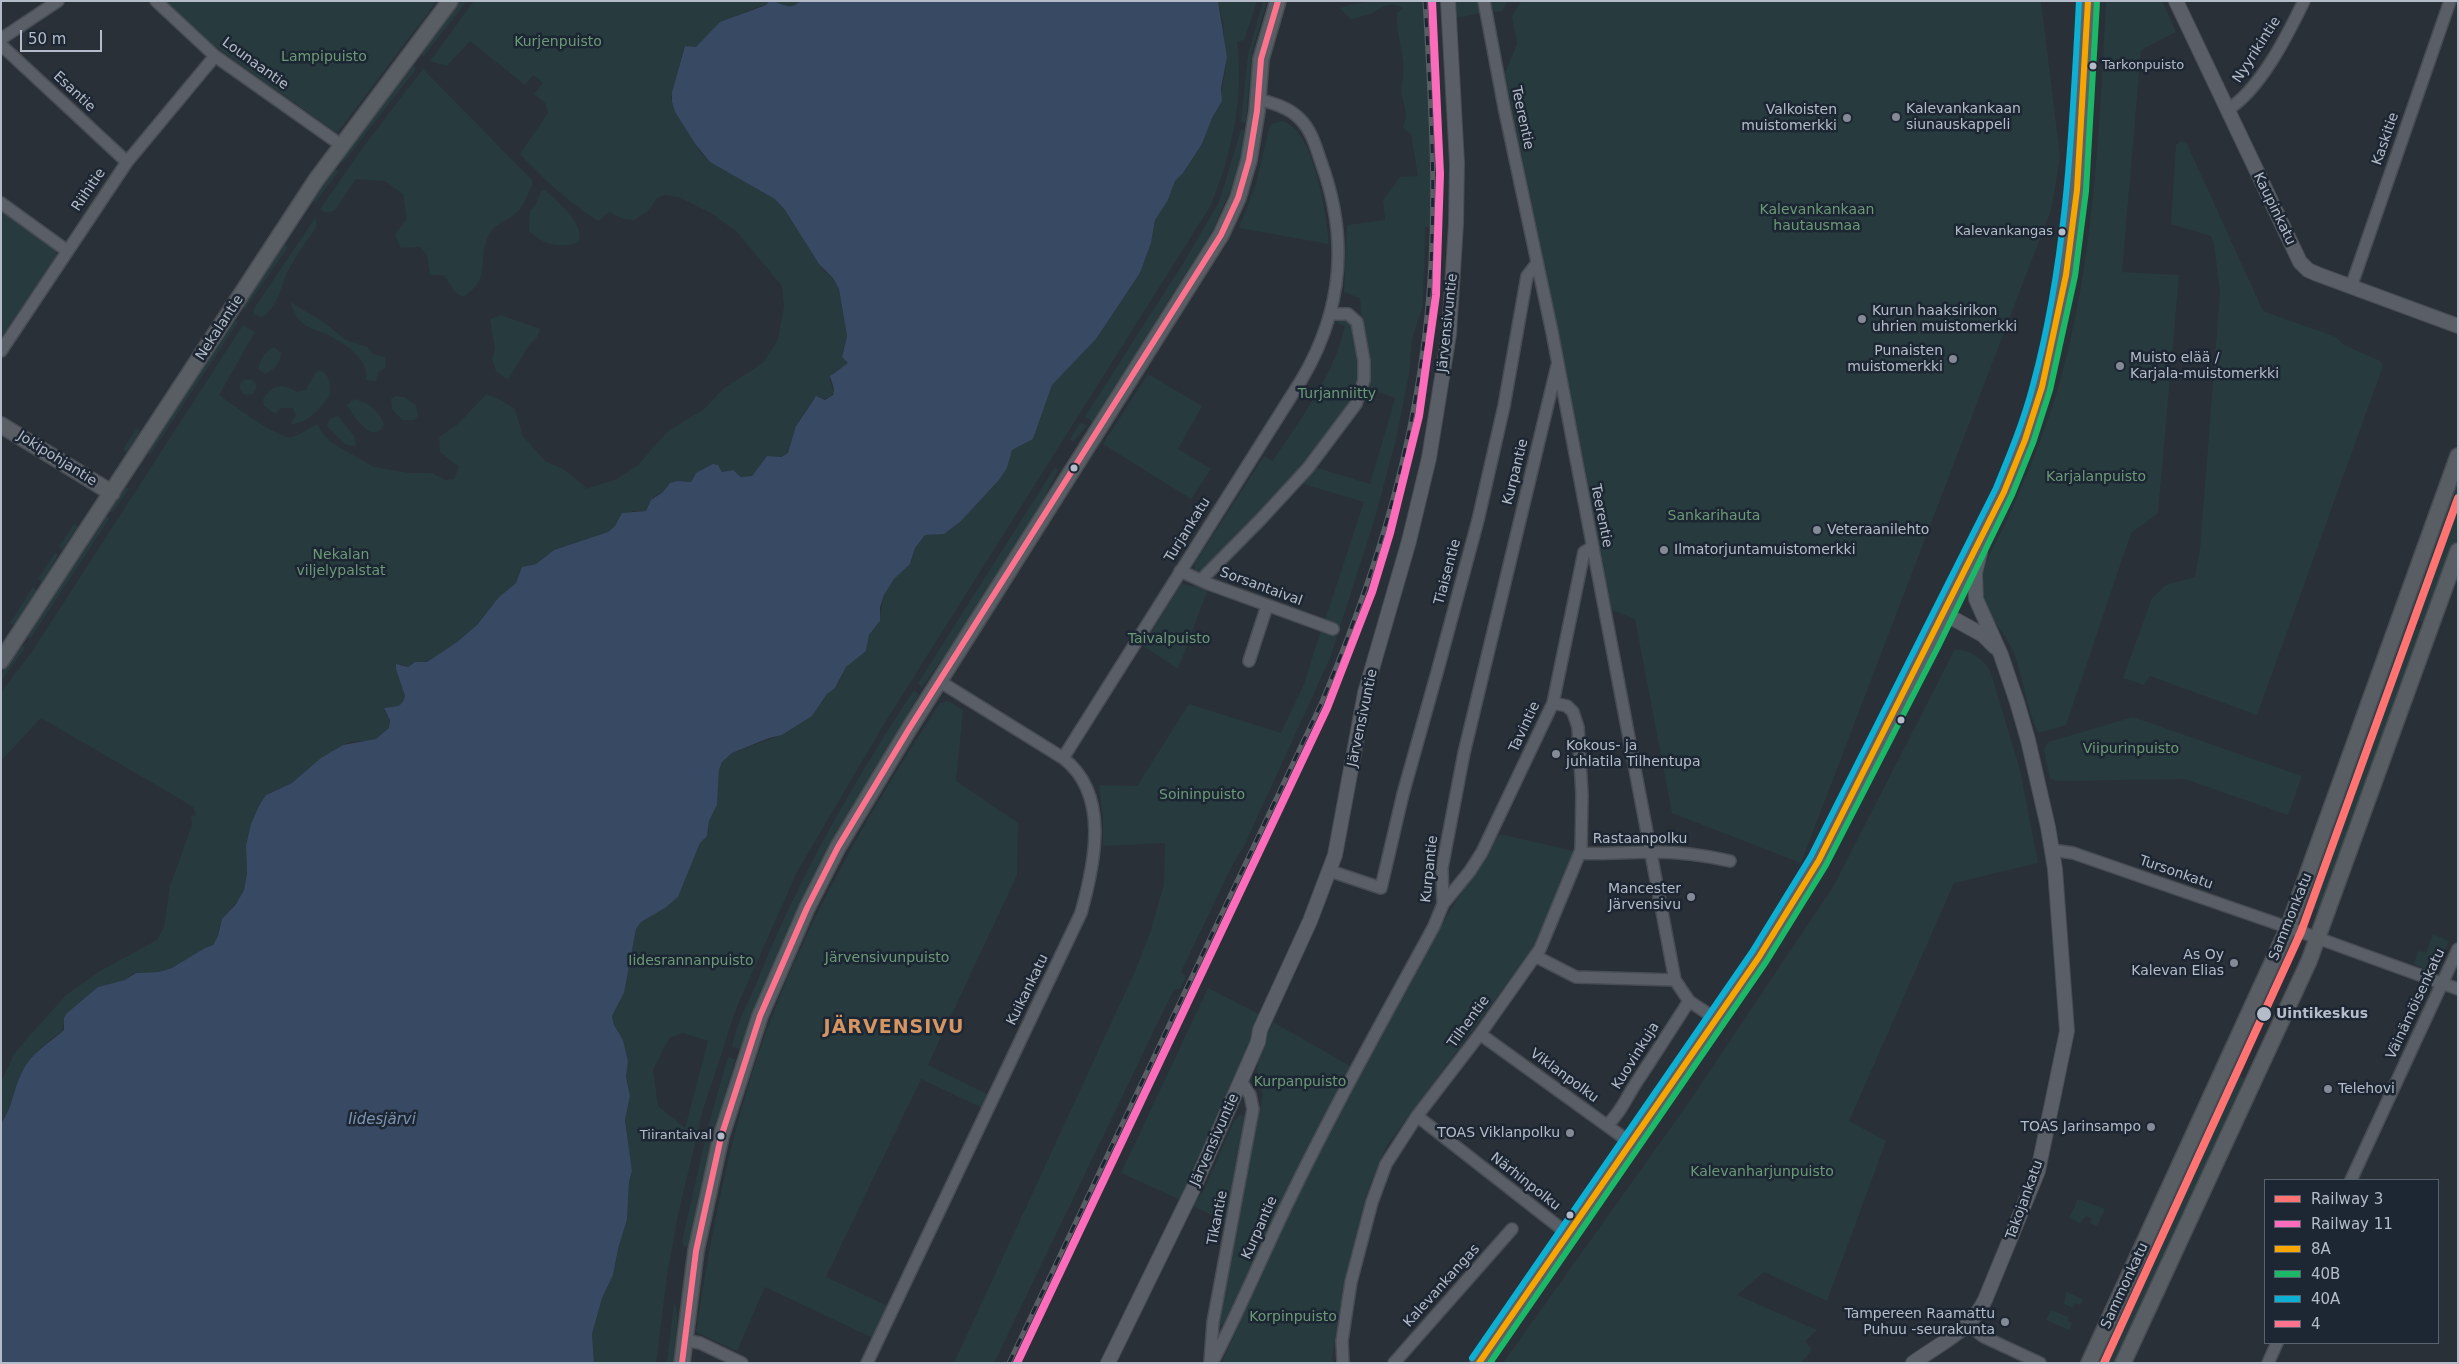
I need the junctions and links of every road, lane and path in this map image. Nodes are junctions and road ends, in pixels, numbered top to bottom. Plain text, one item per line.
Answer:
1 (58, 1) edge
2 (156, 1) edge
3 (450, 1) edge
4 (1278, 1) edge
5 (1448, 1) edge
6 (1484, 1) edge
7 (2088, 1) edge
8 (2176, 1) edge
9 (2304, 1) edge
10 (2450, 1) edge
11 (1, 39) edge
12 (1, 45) edge
13 (216, 56) junction
14 (1258, 99) junction
15 (2227, 110) junction
16 (341, 144) junction
17 (127, 162) junction
18 (1, 203) edge
19 (66, 250) junction
20 (1537, 263) junction
21 (2351, 287) junction
22 (1330, 314) junction
23 (2458, 326) edge
24 (1, 352) edge
25 (1557, 366) junction
26 (1, 425) edge
27 (2458, 456) edge
28 (112, 494) junction
29 (1986, 530) junction
30 (1591, 548) junction
31 (2458, 551) edge
32 (1180, 571) junction
33 (1200, 580) junction
34 (1267, 606) junction
35 (1945, 614) junction
36 (1332, 629) dead end
37 (2001, 655) junction
38 (1, 661) edge
39 (1248, 661) dead end
40 (939, 681) junction
41 (1553, 703) junction
42 (1063, 758) junction
43 (2052, 850) junction
44 (1652, 852) junction
45 (1580, 853) junction
46 (1730, 861) dead end
47 (1330, 872) junction
48 (1443, 904) junction
49 (2288, 928) junction
50 (2318, 938) junction
51 (2458, 949) edge
52 (1535, 956) junction
53 (1675, 980) junction
54 (2442, 983) junction
55 (2458, 989) edge
56 (1689, 1001) junction
57 (1716, 1019) junction
58 (1480, 1034) junction
59 (1241, 1081) junction
60 (1417, 1116) junction
61 (1607, 1125) junction
62 (1630, 1143) junction
63 (2351, 1179) edge
64 (1512, 1230) dead end
65 (1568, 1234) junction
66 (1968, 1325) junction
67 (684, 1340) junction
68 (2277, 1344) edge
69 (682, 1363) edge
70 (742, 1363) edge
71 (867, 1363) edge
72 (1108, 1363) edge
73 (1211, 1363) edge
74 (1343, 1363) edge
75 (1394, 1363) edge
76 (1479, 1363) edge
77 (1913, 1363) edge
78 (2040, 1363) edge
79 (2090, 1363) edge
80 (2123, 1363) edge
81 (2268, 1363) edge

1 - 11 street
2 - 13 street, Lounaantie
3 - 16 main road, Nekalantie
4 - 14 main road
5 - 47 street, Järvensivuntie
6 - 20 street, Teerentie
7 - 29 main road
8 - 15 street, Kaupinkatu
9 - 15 street, Nyyrikintie
10 - 21 street, Kaskitie
12 - 17 street, Esantie
13 - 16 street, Lounaantie
13 - 17 street, Riihitie
14 - 22 street, Turjankatu
14 - 40 main road
15 - 21 street, Kaupinkatu
16 - 28 main road, Nekalantie
17 - 19 street, Riihitie
18 - 19 street
19 - 24 street, Riihitie
20 - 25 street, Teerentie
20 - 47 street, Tiaisentie
21 - 23 street, Kaupinkatu
22 - 32 street, Turjankatu
22 - 33 street
25 - 30 street, Teerentie
25 - 48 street, Kurpantie
26 - 28 main road, Jokipohjantie
27 - 49 main road, Sammonkatu
28 - 38 main road, Nekalantie
29 - 35 main road
29 - 37 street, Takojankatu
30 - 41 street, Tavintie
30 - 44 street, Teerentie
31 - 50 main road
32 - 33 street, Sorsantaival
32 - 42 street, Turjankatu
33 - 34 street, Sorsantaival
34 - 36 street, Sorsantaival
34 - 39 street
35 - 37 street, Takojankatu
35 - 57 main road
37 - 43 street, Takojankatu
40 - 42 street, Kuikankatu
40 - 67 main road
41 - 45 street, Tilhentie
41 - 48 street, Tavintie
42 - 71 street, Kuikankatu
43 - 49 street, Tursonkatu
43 - 66 street, Takojankatu
44 - 45 street, Rastaanpolku
44 - 46 street, Rastaanpolku
44 - 53 street, Teerentie
45 - 52 street, Tilhentie
47 - 59 street, Järvensivuntie
48 - 73 street, Kurpantie
49 - 50 street, Tursonkatu
49 - 79 main road, Sammonkatu
50 - 54 street, Tursonkatu
50 - 80 main road
51 - 54 street, Väinämöisenkatu
52 - 53 street
52 - 58 street, Tilhentie
53 - 56 street, Teerentie
54 - 55 street, Tursonkatu
54 - 63 street, Väinämöisenkatu
56 - 57 street, Teerentie
56 - 61 street, Kuovinkuja
57 - 62 main road
58 - 60 street, Tilhentie
58 - 61 street, Viklanpolku
59 - 72 street, Järvensivuntie
59 - 73 street, Tikantie
60 - 65 street, Närhinpolku
60 - 74 street, Tilhentie
61 - 62 street, Viklanpolku
62 - 65 main road
64 - 75 street, Kalevankangas
65 - 76 main road
66 - 77 street, Takojankatu
66 - 78 street
67 - 69 main road
67 - 70 street
68 - 81 street

